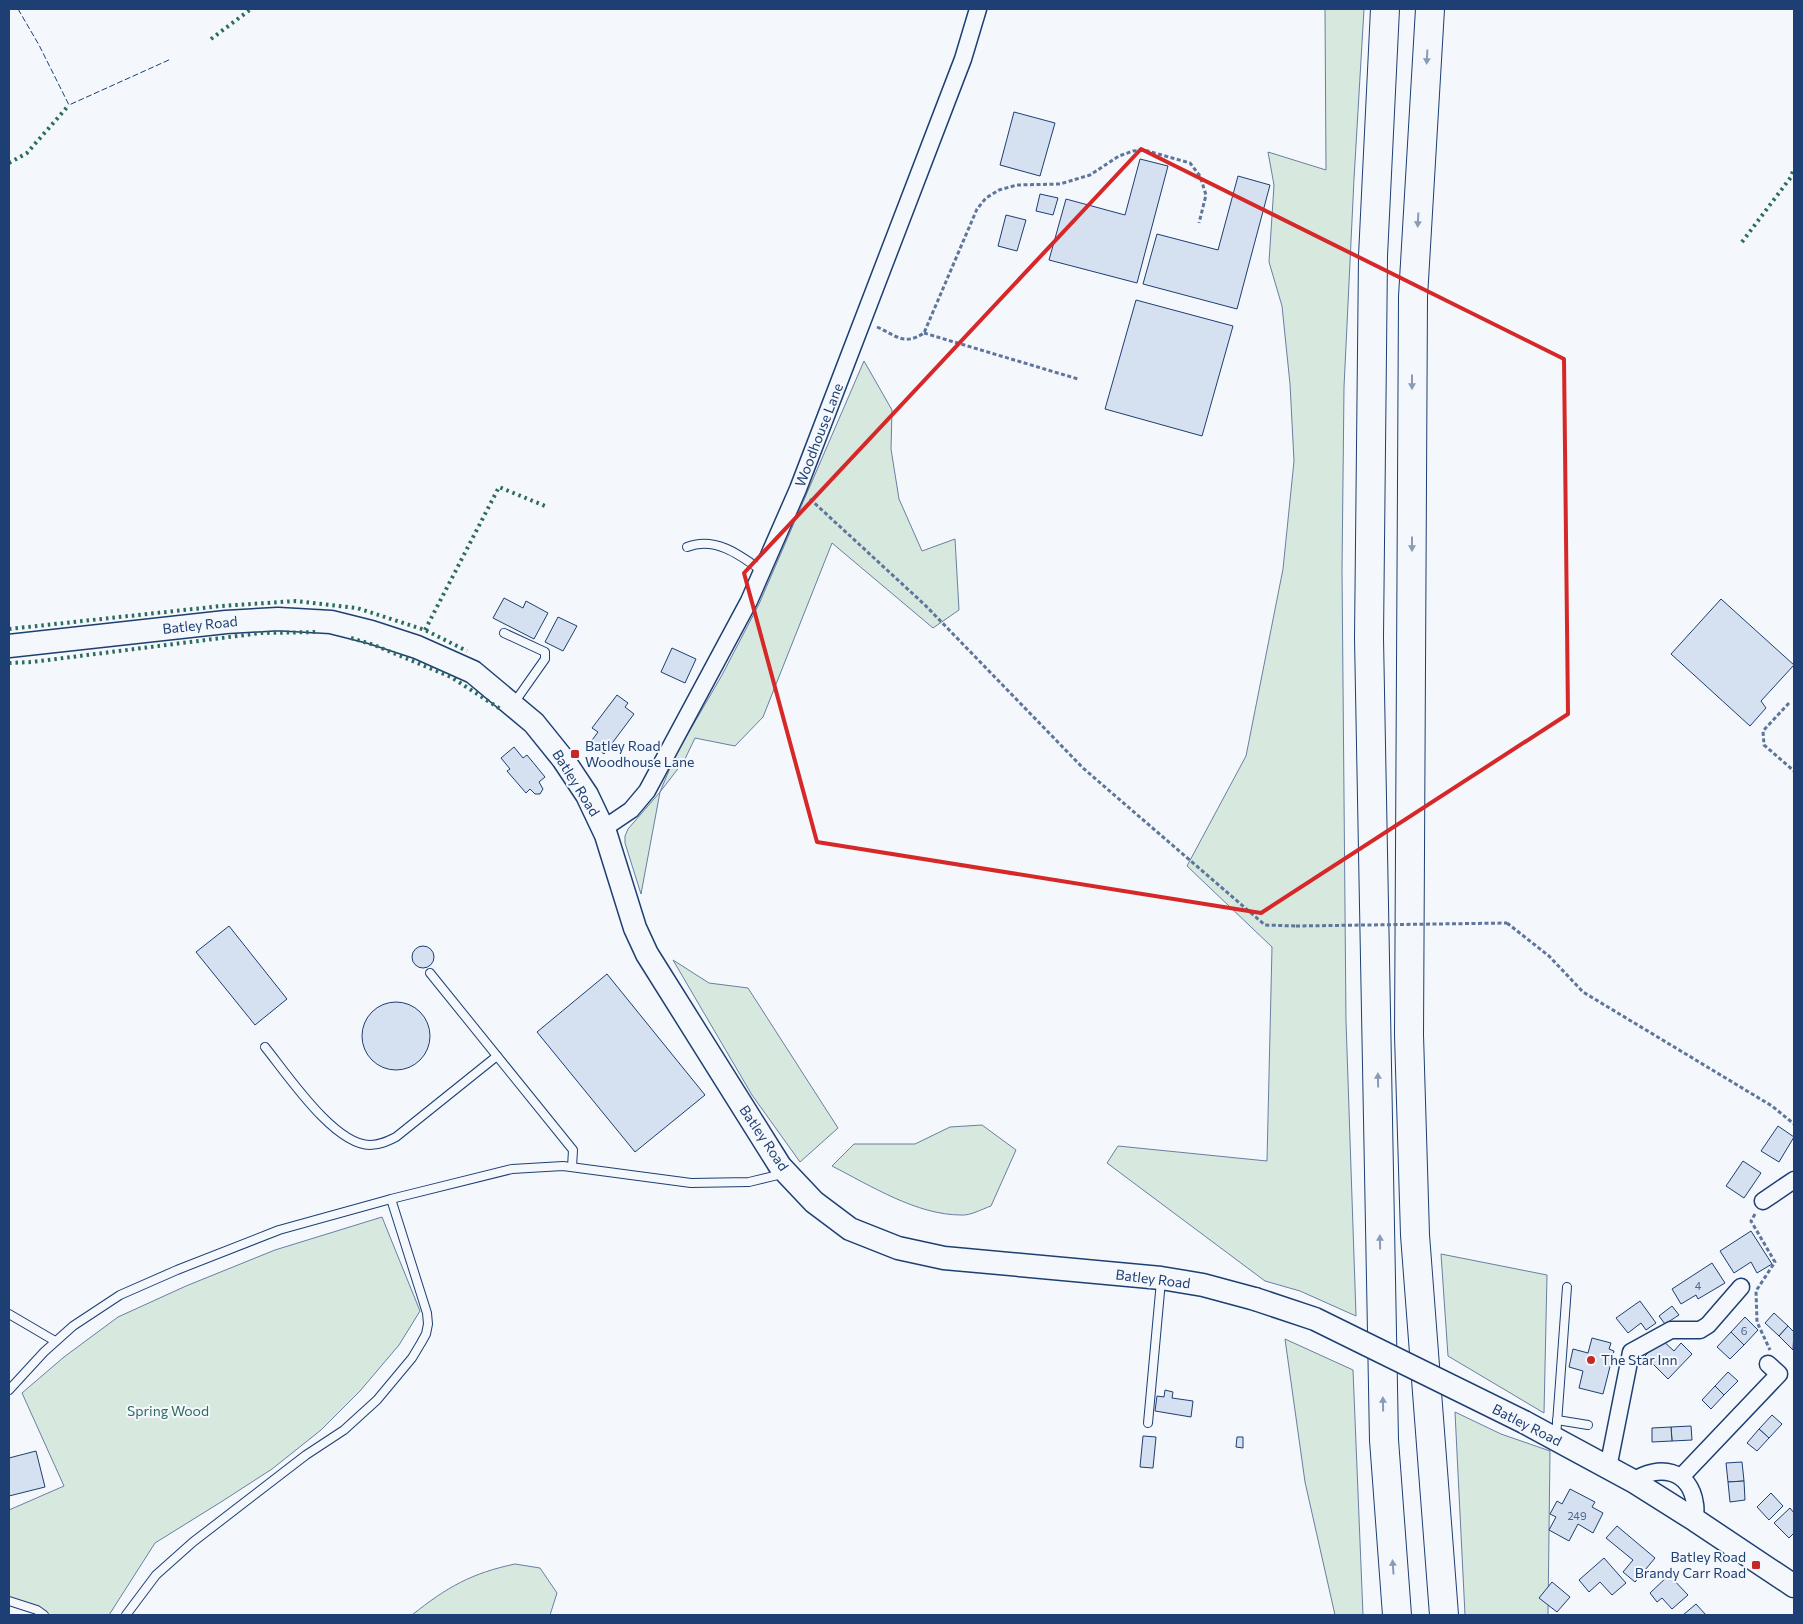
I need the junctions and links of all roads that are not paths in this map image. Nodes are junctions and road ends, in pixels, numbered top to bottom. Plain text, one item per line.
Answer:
1 (978, 9) edge
2 (1385, 9) edge
3 (1430, 9) edge
4 (686, 547) dead end
5 (762, 571) junction
6 (504, 633) dead end
7 (9, 646) edge
8 (513, 705) junction
9 (603, 829) junction
10 (430, 973) dead end
11 (265, 1047) dead end
12 (497, 1056) junction
13 (572, 1167) junction
14 (786, 1173) junction
15 (1794, 1180) edge
16 (391, 1199) junction
17 (1763, 1201) road end
18 (1161, 1278) junction
19 (1567, 1287) dead end
20 (1741, 1287) dead end
21 (9, 1314) edge
22 (55, 1341) junction
23 (1768, 1364) road end
24 (9, 1390) edge
25 (1148, 1423) dead end
26 (1588, 1426) dead end
27 (1557, 1430) junction
28 (1608, 1468) junction
29 (1681, 1477) junction
30 (1633, 1481) junction
31 (1695, 1520) junction
32 (1794, 1586) edge
33 (9, 1601) edge
34 (44, 1615) edge
35 (126, 1615) edge
36 (1397, 1615) edge
37 (1444, 1615) edge

1 - 5 street, Woodhouse Lane
36 -> 2 highway
3 -> 37 highway
4 - 5 lane
5 - 9 street, Woodhouse Lane
6 - 8 lane
7 - 8 street, Batley Road
8 - 9 street, Batley Road
9 - 14 street, Batley Road
10 - 12 lane
11 - 12 lane
12 - 13 lane
13 - 14 lane
13 - 16 lane
14 - 18 street, Batley Road
15 - 17 street
16 - 22 lane
16 - 35 lane
18 - 25 lane
18 - 27 street, Batley Road, bridge
19 - 27 lane
20 - 28 street
21 - 22 lane
22 - 24 lane
23 - 29 street
26 - 27 lane
27 - 28 street, Batley Road
28 - 30 street, Batley Road
29 - 30 street
29 - 31 street
30 - 31 street, Batley Road
31 - 32 street, Batley Road
33 - 34 lane

